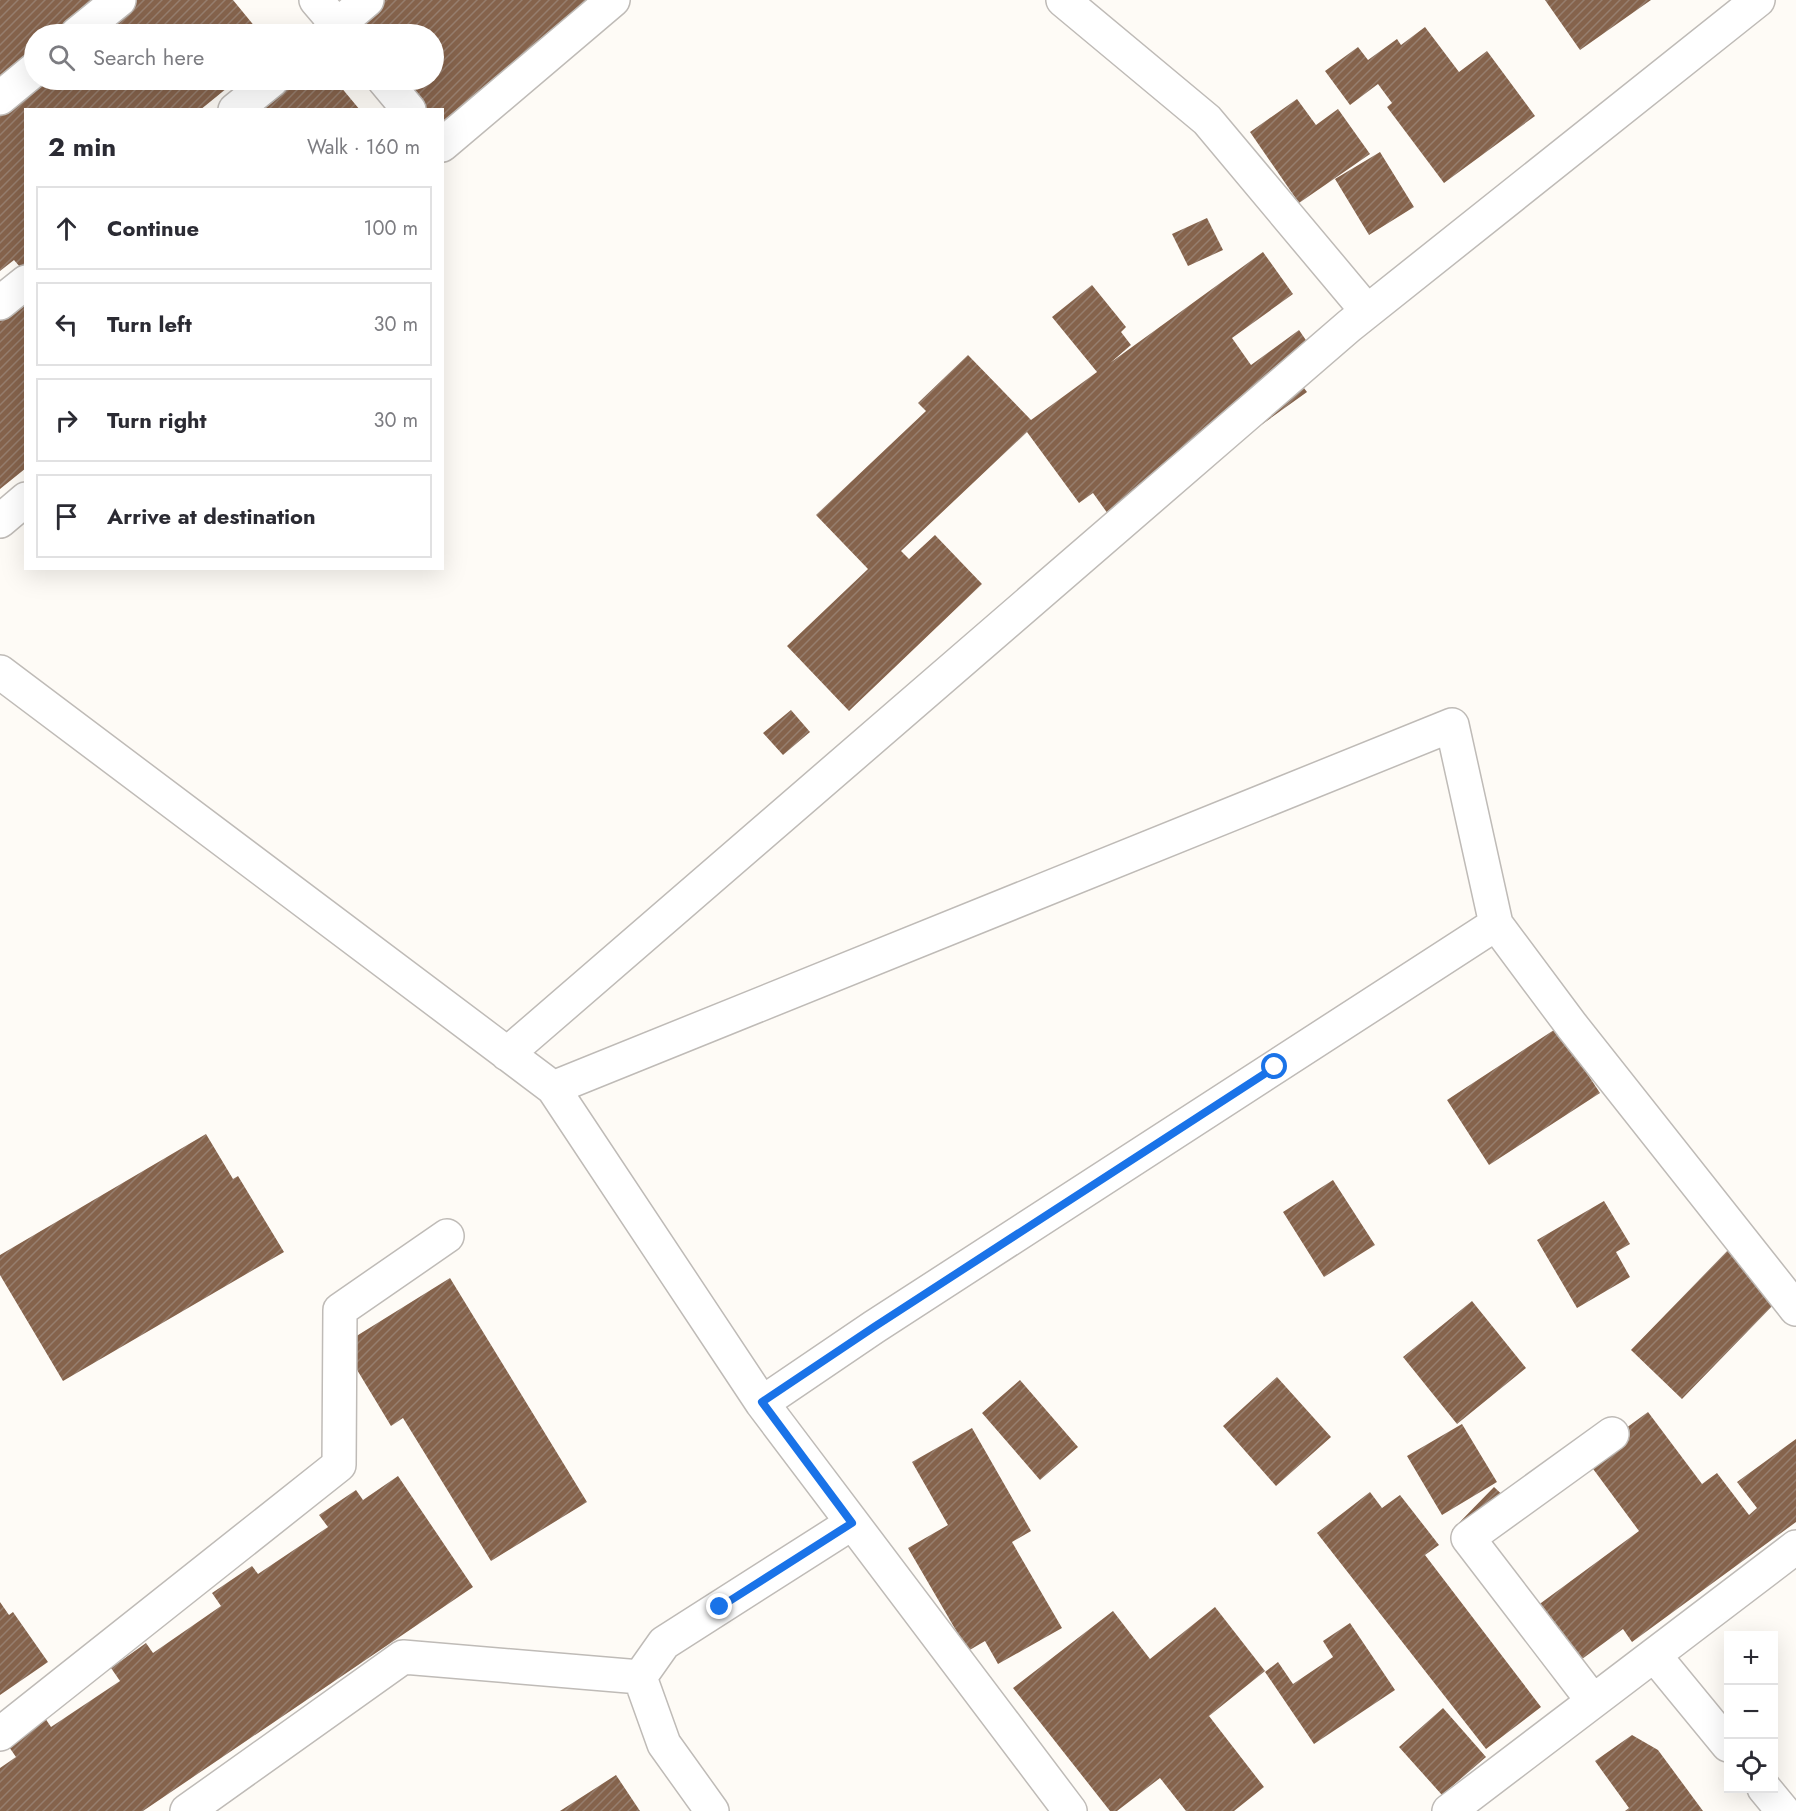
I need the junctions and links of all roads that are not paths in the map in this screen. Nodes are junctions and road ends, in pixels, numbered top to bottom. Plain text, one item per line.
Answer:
1 (119, 0) edge
2 (316, 0) edge
3 (367, 0) edge
4 (612, 0) edge
5 (1063, 0) edge
6 (1758, 0) edge
7 (89, 24) edge
8 (332, 24) edge
9 (344, 24) edge
10 (24, 78) edge
11 (260, 90) edge
12 (392, 90) edge
13 (0, 98) edge
14 (237, 108) edge
15 (407, 108) edge
16 (444, 143) edge
17 (24, 284) edge
18 (0, 303) edge
19 (1367, 311) junction
20 (24, 502) edge
21 (0, 521) edge
22 (0, 672) edge
23 (1496, 924) junction
24 (507, 1054) junction
25 (553, 1088) junction
26 (447, 1236) dead end
27 (1796, 1309) edge
28 (762, 1402) junction
29 (1612, 1434) dead end
30 (852, 1523) junction
31 (1796, 1546) edge
32 (1654, 1654) junction
33 (640, 1677) junction
34 (1593, 1701) junction
35 (0, 1734) edge
36 (1724, 1740) edge
37 (1768, 1793) edge
38 (188, 1811) edge
39 (712, 1811) edge
40 (1070, 1811) edge
41 (1449, 1811) edge
42 (1783, 1811) edge

1 - 7 street
2 - 8 street
3 - 9 street
4 - 16 street
5 - 19 street
6 - 19 street
10 - 13 street
11 - 14 street
12 - 15 street
17 - 18 street
19 - 24 street
20 - 21 street
22 - 24 street
23 - 25 street
23 - 27 street
23 - 28 street
24 - 25 street
25 - 28 street
26 - 35 street
28 - 30 street
29 - 34 street
30 - 33 street
30 - 40 street
31 - 32 street
32 - 34 street
32 - 36 street
33 - 38 street
33 - 39 street
34 - 41 street
37 - 42 street

